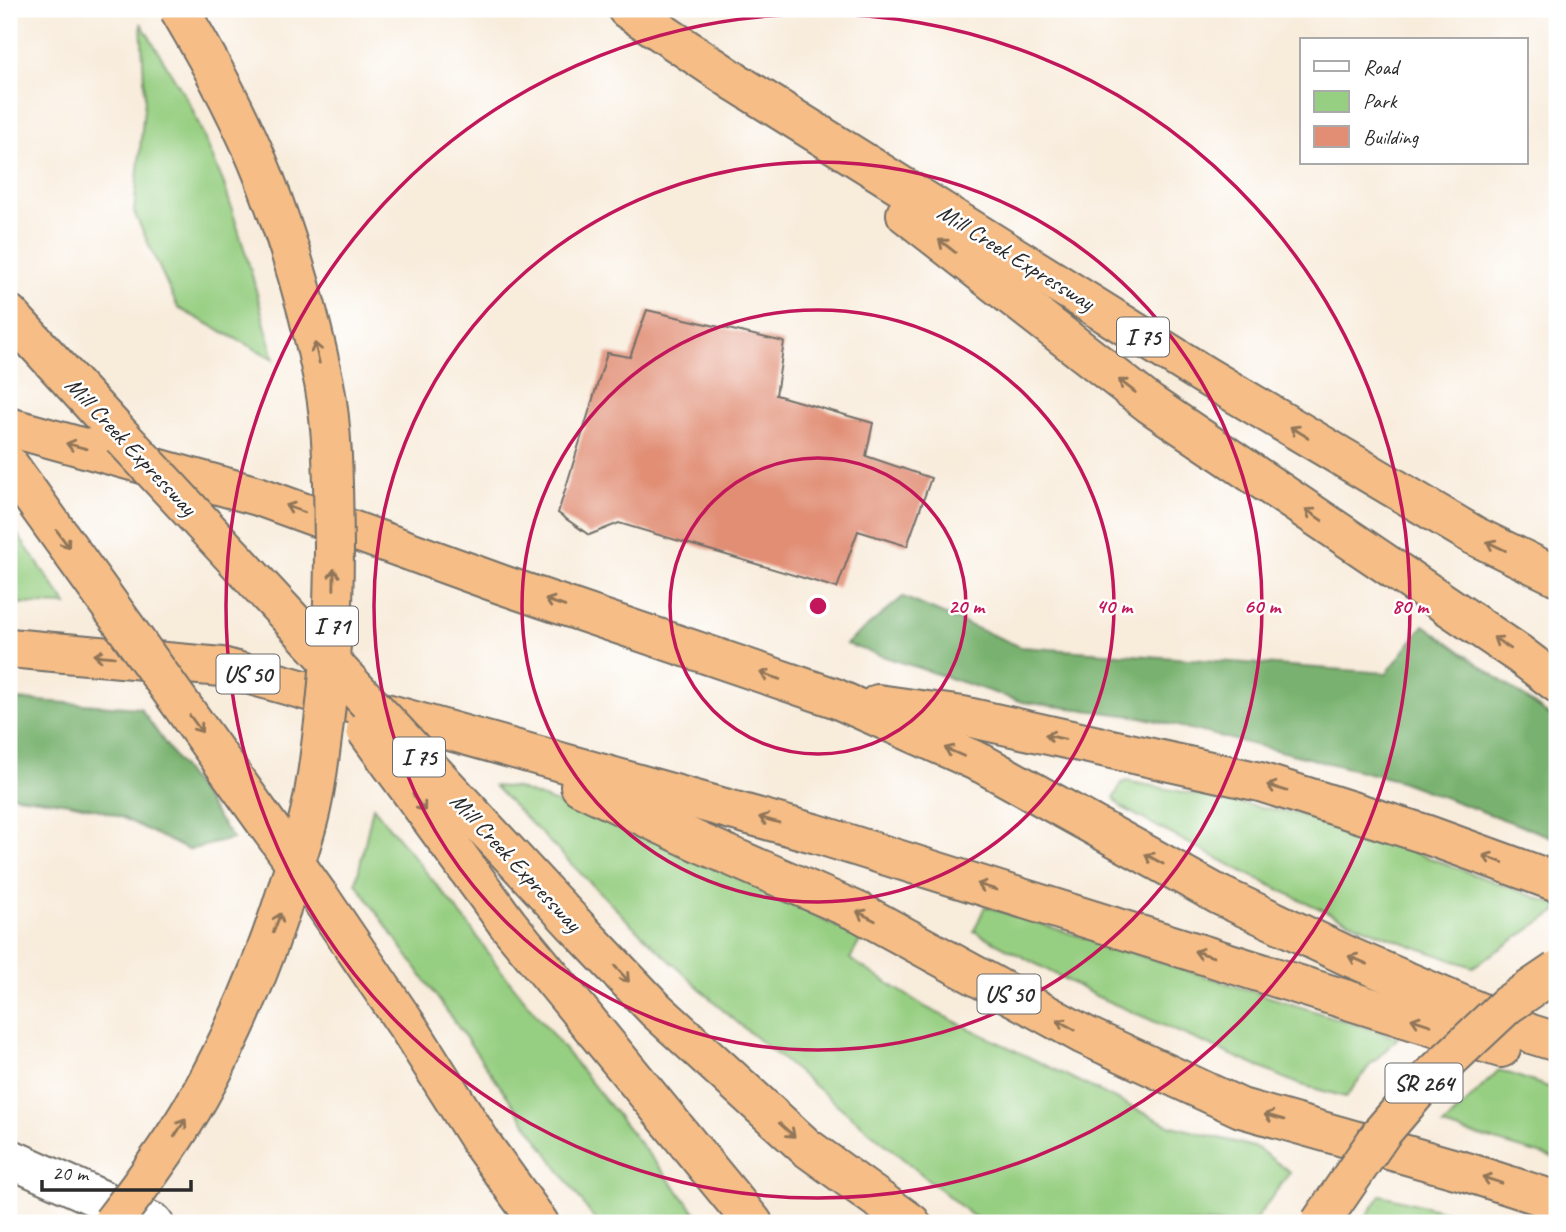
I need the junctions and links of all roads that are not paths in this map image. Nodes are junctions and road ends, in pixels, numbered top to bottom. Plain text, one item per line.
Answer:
1 (179, 9) edge
2 (627, 9) edge
3 (737, 83) junction
4 (9, 314) edge
5 (9, 427) edge
6 (9, 464) edge
7 (1557, 576) edge
8 (263, 590) junction
9 (9, 648) edge
10 (1557, 683) edge
11 (835, 698) junction
12 (480, 739) junction
13 (1557, 882) edge
14 (1557, 971) edge
15 (1557, 1042) edge
16 (1557, 1062) edge
17 (9, 1158) edge
18 (1557, 1201) edge
19 (112, 1223) edge
20 (154, 1223) edge
21 (539, 1223) edge
22 (753, 1223) edge
23 (911, 1223) edge
24 (1320, 1223) edge

19 -> 1 highway, I 71, bridge
2 - 3 highway, Mill Creek Expressway / I 75
7 -> 3 highway, Mill Creek Expressway / I 75
10 -> 3 highway
4 - 8 highway, Mill Creek Expressway / I 75, bridge
11 -> 5 highway
6 -> 21 highway, bridge
8 -> 22 highway, bridge
8 -> 23 highway, Mill Creek Expressway / I 75, bridge
12 -> 9 highway, US 50
13 -> 11 highway
15 -> 11 highway
16 -> 12 highway
18 -> 12 highway, US 50
14 - 24 highway, SR 264, bridge
17 - 20 street

